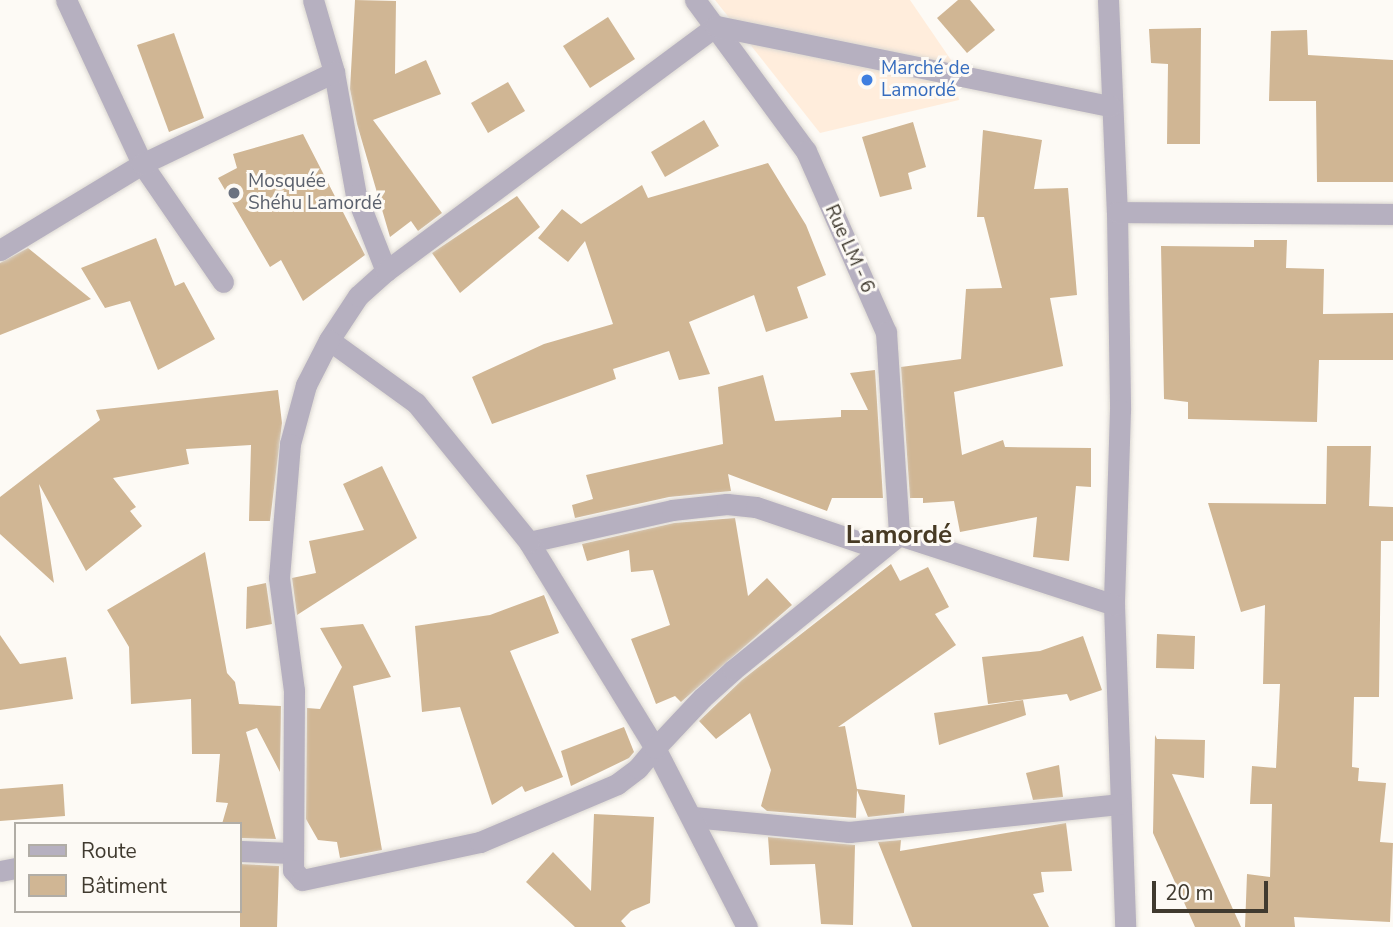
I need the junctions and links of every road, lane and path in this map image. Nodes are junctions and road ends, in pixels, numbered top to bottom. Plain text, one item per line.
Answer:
1 (66, 0) edge
2 (313, 0) edge
3 (695, 0) edge
4 (1108, 0) edge
5 (716, 26) junction
6 (334, 72) junction
7 (1110, 106) junction
8 (142, 164) junction
9 (1117, 212) junction
10 (1393, 214) edge
11 (0, 250) edge
12 (386, 271) junction
13 (223, 282) dead end
14 (329, 340) junction
15 (899, 535) junction
16 (529, 542) junction
17 (877, 548) junction
18 (1114, 605) junction
19 (655, 748) junction
20 (1119, 804) junction
21 (693, 817) junction
22 (242, 851) edge
23 (293, 853) junction
24 (747, 927) edge
25 (1125, 927) edge

1 - 8 street
2 - 6 street
3 - 5 street, Rue LM - 6
4 - 7 street
5 - 7 street
5 - 12 street
5 - 15 street, Rue LM - 6
6 - 8 street
6 - 12 street
7 - 9 street
8 - 11 street
8 - 13 street
9 - 10 street
9 - 18 street
12 - 14 street
14 - 16 street
14 - 23 street
15 - 17 street
15 - 18 street
16 - 17 street
16 - 19 street
17 - 19 street
18 - 20 street
19 - 21 street
19 - 23 street
20 - 21 street
20 - 25 street
21 - 24 street
22 - 23 street

